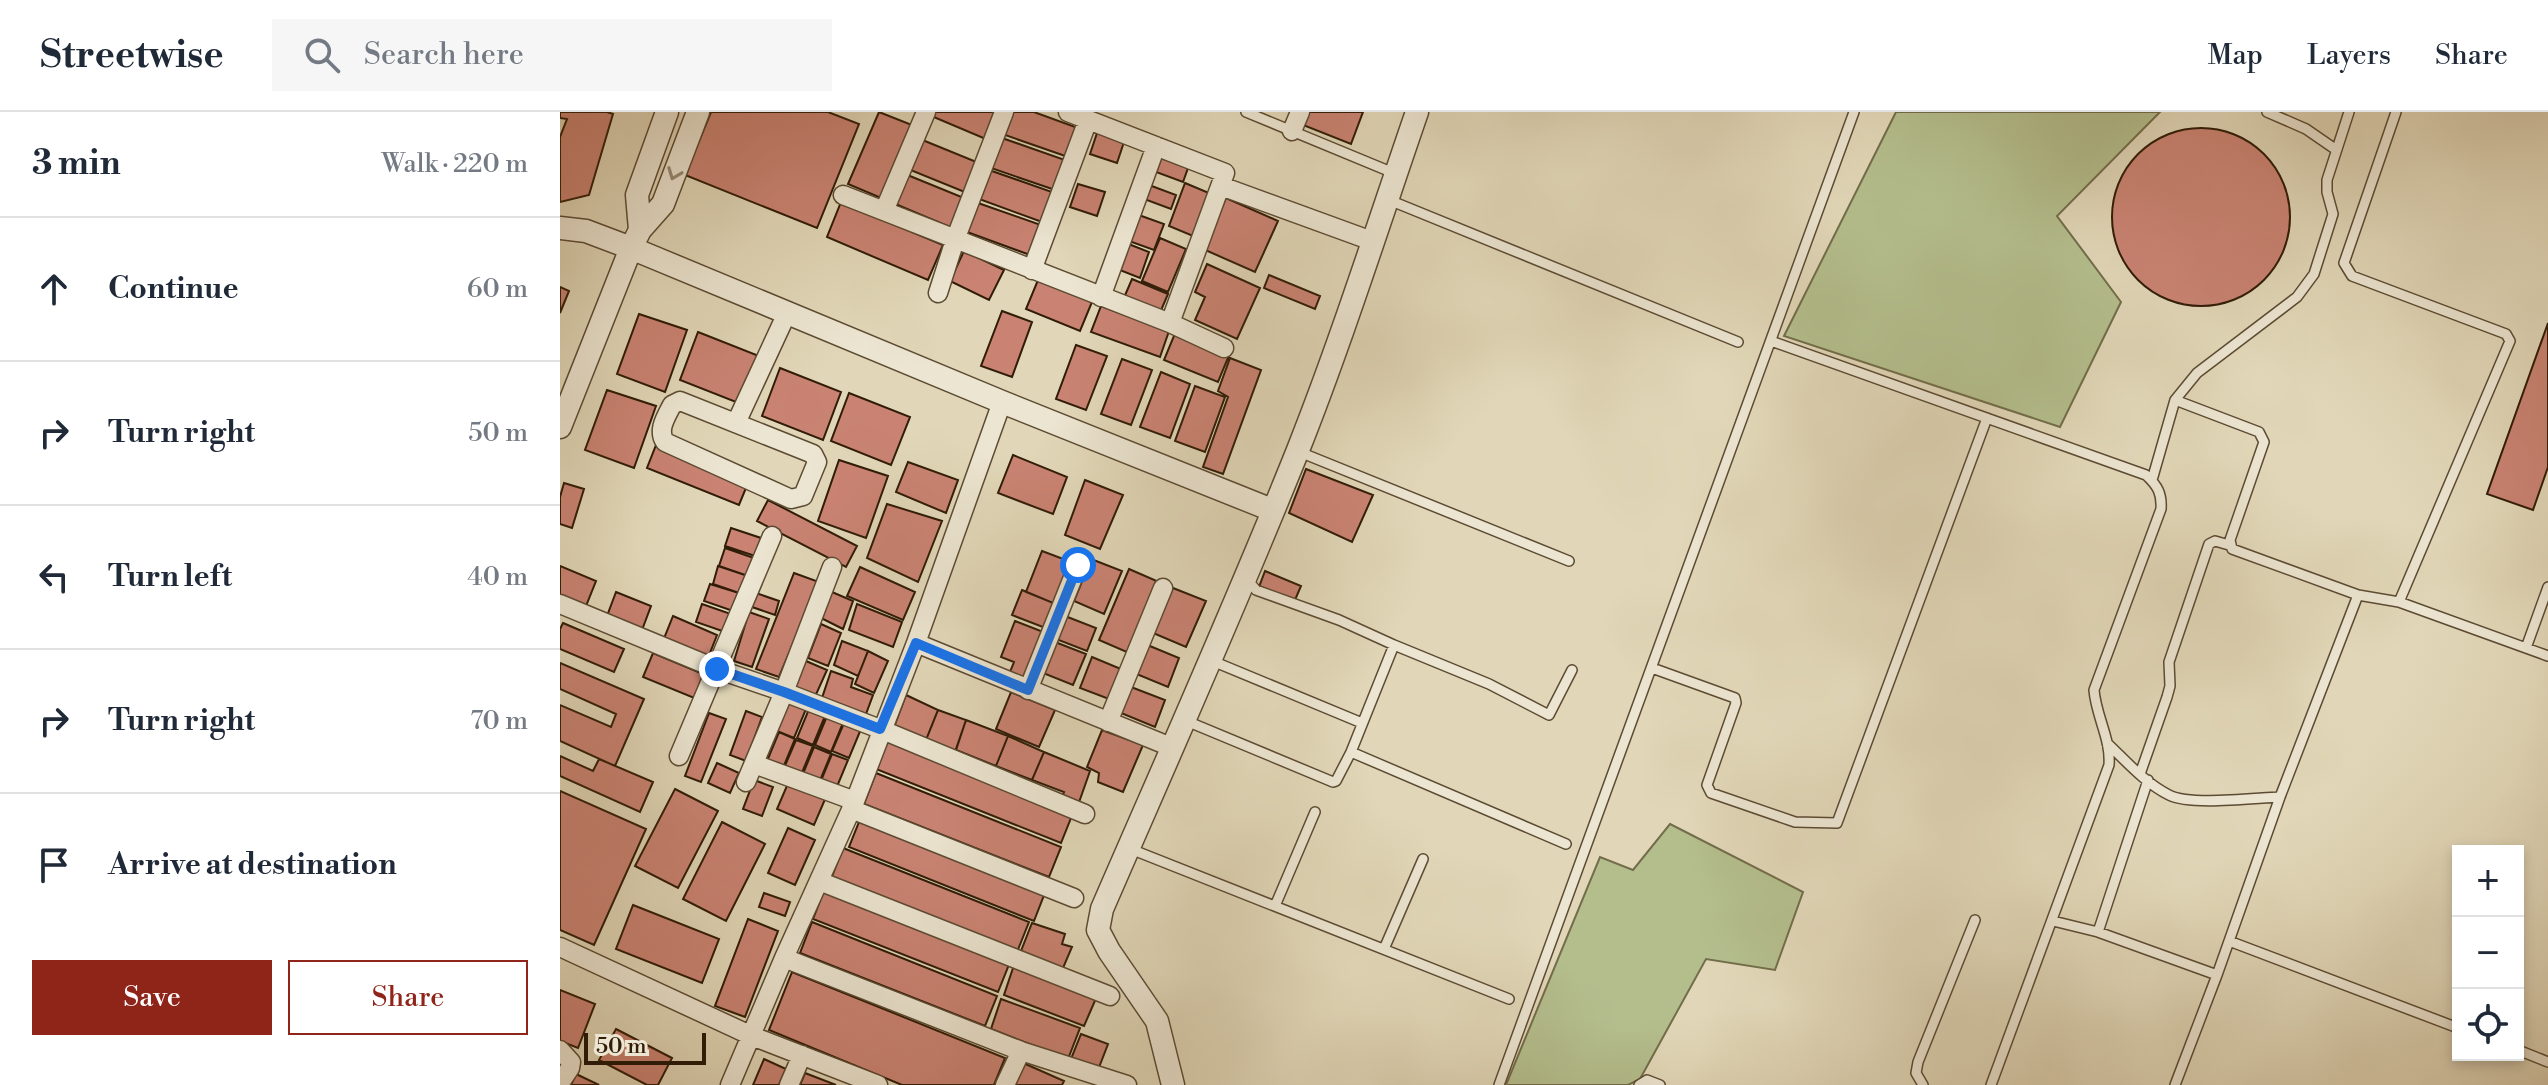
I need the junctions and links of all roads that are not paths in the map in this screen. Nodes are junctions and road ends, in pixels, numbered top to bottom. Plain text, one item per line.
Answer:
1 (668, 112) edge
2 (926, 112) edge
3 (1004, 112) edge
4 (1068, 112) edge
5 (1246, 112) edge
6 (1300, 112) edge
7 (1417, 112) edge
8 (1854, 112) edge
9 (2267, 112) edge
10 (2349, 112) edge
11 (2396, 112) edge
12 (696, 116) edge
13 (1088, 120) junction
14 (1292, 131) junction
15 (1156, 146) junction
16 (2335, 149) junction
17 (1396, 174) junction
18 (1221, 186) junction
19 (843, 195) dead end
20 (1387, 199) junction
21 (884, 211) junction
22 (560, 228) edge
23 (635, 239) junction
24 (955, 240) junction
25 (1372, 241) junction
26 (1032, 270) junction
27 (938, 293) dead end
28 (1101, 297) junction
29 (787, 313) junction
30 (1170, 323) junction
31 (1771, 341) junction
32 (1738, 342) dead end
33 (1224, 348) dead end
34 (2175, 400) junction
35 (1002, 402) junction
36 (562, 418) edge
37 (1987, 418) junction
38 (736, 423) junction
39 (1297, 451) junction
40 (2152, 480) junction
41 (1274, 513) junction
42 (772, 536) dead end
43 (2229, 545) junction
44 (1569, 561) dead end
45 (1078, 565) dead end
46 (832, 567) dead end
47 (2548, 587) edge
48 (1163, 588) dead end
49 (2358, 595) junction
50 (2399, 602) junction
51 (560, 604) edge
52 (916, 643) junction
53 (1394, 645) junction
54 (2526, 648) junction
55 (2548, 656) edge
56 (1210, 660) junction
57 (1652, 668) junction
58 (717, 669) junction
59 (1572, 670) dead end
60 (1028, 690) junction
61 (784, 692) junction
62 (1184, 720) junction
63 (1108, 722) junction
64 (1362, 723) junction
65 (880, 729) junction
66 (2107, 743) junction
67 (1171, 747) junction
68 (1351, 752) junction
69 (679, 756) dead end
70 (754, 764) junction
71 (2144, 777) junction
72 (746, 782) dead end
73 (2280, 797) junction
74 (853, 805) junction
75 (1315, 812) dead end
76 (1085, 814) dead end
77 (1566, 844) dead end
78 (1128, 848) junction
79 (1423, 859) dead end
80 (819, 881) junction
81 (1074, 898) dead end
82 (1275, 906) junction
83 (1975, 920) dead end
84 (2053, 921) junction
85 (2098, 932) junction
86 (2229, 941) junction
87 (560, 947) edge
88 (1384, 949) junction
89 (784, 958) junction
90 (2217, 975) junction
91 (1110, 996) dead end
92 (1509, 999) dead end
93 (2452, 1026) edge
94 (752, 1036) junction
95 (560, 1050) edge
96 (1021, 1051) junction
97 (2524, 1052) edge
98 (802, 1055) junction
99 (2548, 1062) edge
100 (560, 1083) edge
101 (730, 1085) edge
102 (789, 1085) edge
103 (878, 1085) edge
104 (1005, 1085) edge
105 (1127, 1085) edge
106 (1173, 1085) edge
107 (1499, 1085) edge
108 (1639, 1085) edge
109 (1660, 1085) edge
110 (1923, 1085) edge
111 (1991, 1085) edge
112 (2175, 1085) edge

1 - 12 street
1 - 23 street
2 - 21 street
3 - 24 street
4 - 13 street
5 - 14 lane
6 - 14 street
7 - 17 street
8 - 31 lane
9 - 16 lane
10 - 16 lane
11 - 50 lane
12 -> 23 street
13 - 15 street
13 - 26 street
14 - 17 lane
15 - 18 street
15 - 28 street
16 - 34 lane
17 - 20 street
18 - 25 street
18 - 30 street
19 - 21 street
20 - 25 street
20 - 32 lane
21 - 24 street
22 - 23 street
23 - 29 street
23 - 36 street
24 - 26 street
24 - 27 street
25 - 39 street
26 - 28 street
28 - 30 street
29 - 35 street
29 - 38 street
30 - 33 street
31 - 37 lane
31 - 57 lane
34 - 40 lane
34 - 43 lane
35 - 41 street
35 - 52 street
37 - 40 lane
37 - 57 lane
38 - 38 street
39 - 41 street
39 - 44 lane
40 - 66 lane
41 - 53 lane
41 - 56 street
42 - 58 street
43 - 49 lane
43 - 71 lane
45 - 60 street
46 - 61 street
47 - 54 lane
48 - 63 street
49 - 50 lane
49 - 73 lane
50 - 54 lane
51 - 58 street
52 - 60 street
52 - 65 street
53 - 59 lane
53 - 64 lane
54 - 55 lane
56 - 62 street
56 - 64 lane
57 - 107 lane
58 - 61 street
58 - 69 street
60 - 63 street
61 - 65 street
61 - 70 street
62 - 67 street
62 - 68 lane
63 - 67 street
64 - 68 lane
65 - 74 street
65 - 76 street
66 - 71 lane
66 - 84 lane
67 - 78 street
68 - 77 lane
70 - 72 street
70 - 74 street
71 - 73 lane
71 - 85 lane
73 - 86 lane
74 - 80 street
74 - 81 street
75 - 82 lane
78 - 82 lane
78 - 106 street
79 - 88 lane
80 - 89 street
80 - 91 street
82 - 88 lane
83 - 110 lane
84 - 85 lane
84 - 111 lane
85 - 90 lane
86 - 90 lane
86 - 93 lane
87 - 94 street
88 - 92 lane
89 - 94 street
89 - 96 street
90 - 112 lane
94 - 98 street
94 - 101 street
95 - 100 street
96 - 104 street
96 - 105 street
97 - 99 lane
98 - 102 street
98 - 103 street
108 - 109 lane

